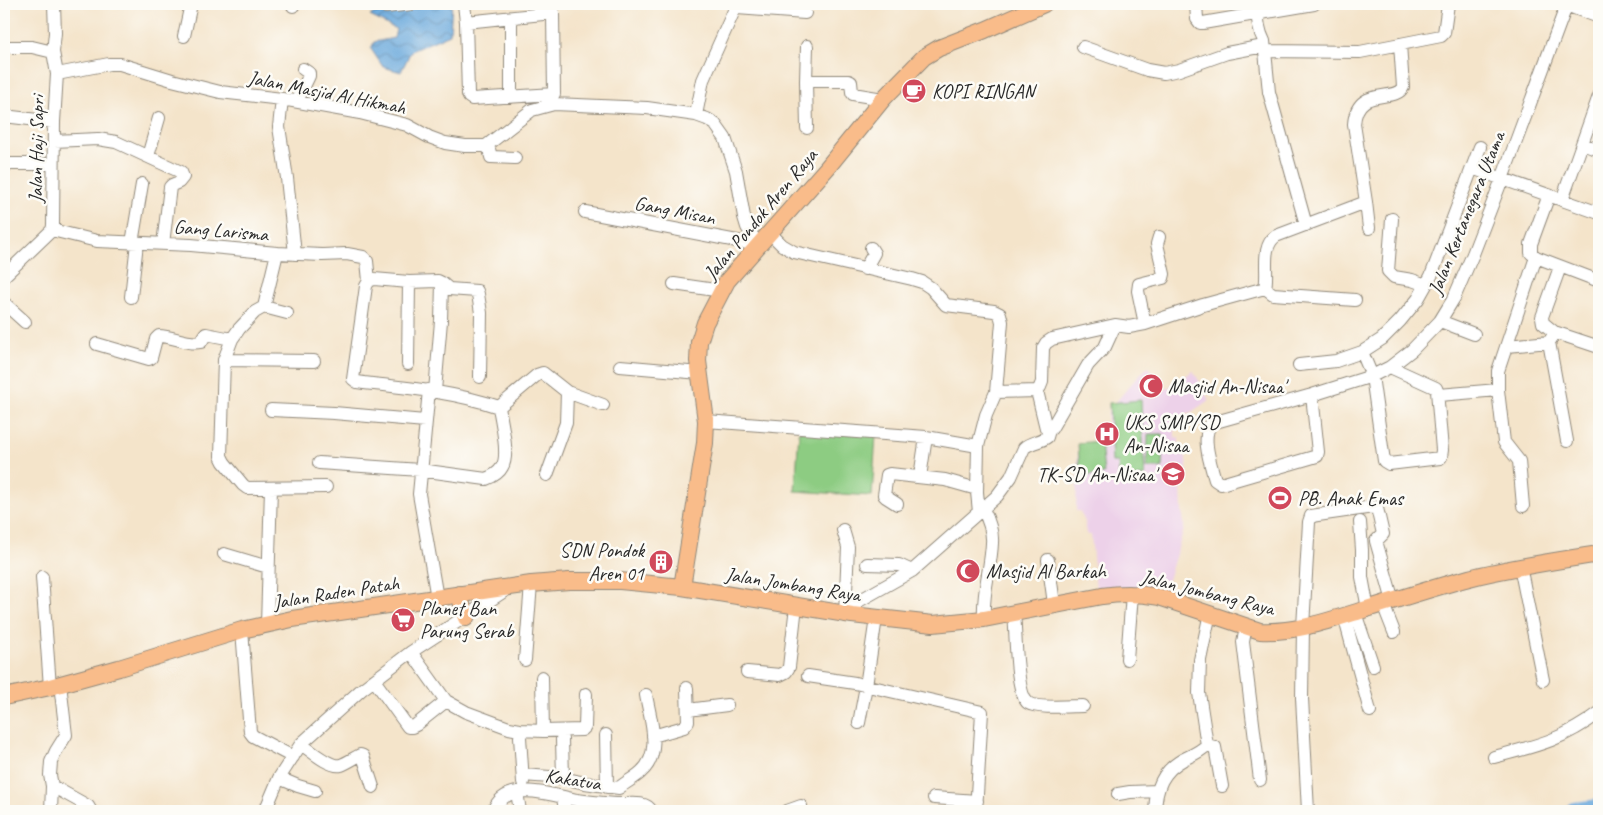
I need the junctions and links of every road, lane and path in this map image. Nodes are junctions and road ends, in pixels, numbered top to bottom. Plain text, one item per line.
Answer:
1 (54, 4) edge
2 (191, 4) edge
3 (383, 4) edge
4 (412, 4) edge
5 (464, 4) edge
6 (1044, 4) edge
7 (1196, 4) edge
8 (1314, 4) edge
9 (1448, 4) edge
10 (1566, 4) edge
11 (737, 6) edge
12 (553, 8) edge
13 (1257, 9) edge
14 (805, 13) dead end
15 (1599, 17) edge
16 (511, 18) junction
17 (466, 22) junction
18 (184, 36) dead end
19 (1400, 44) junction
20 (807, 46) dead end
21 (4, 47) edge
22 (1083, 47) dead end
23 (1264, 49) junction
24 (53, 52) junction
25 (304, 69) dead end
26 (57, 74) junction
27 (806, 81) junction
28 (1599, 96) edge
29 (511, 97) junction
30 (282, 99) junction
31 (883, 99) junction
32 (297, 101) junction
33 (696, 115) junction
34 (4, 118) edge
35 (159, 118) dead end
36 (54, 122) junction
37 (806, 128) dead end
38 (54, 141) junction
39 (1582, 144) junction
40 (488, 145) junction
41 (1480, 147) dead end
42 (1599, 150) edge
43 (148, 156) junction
44 (515, 158) dead end
45 (4, 164) edge
46 (53, 164) junction
47 (1472, 168) junction
48 (1502, 179) junction
49 (142, 184) dead end
50 (1549, 195) junction
51 (1562, 200) junction
52 (1366, 202) junction
53 (585, 212) dead end
54 (1599, 214) edge
55 (1392, 219) dead end
56 (1306, 226) junction
57 (1369, 228) dead end
58 (52, 230) junction
59 (769, 232) junction
60 (1158, 237) dead end
61 (135, 243) junction
62 (163, 244) junction
63 (758, 245) junction
64 (871, 248) dead end
65 (277, 253) junction
66 (295, 254) junction
67 (1536, 257) junction
68 (1560, 266) junction
69 (865, 269) junction
70 (4, 276) edge
71 (369, 281) junction
72 (1599, 281) edge
73 (410, 282) junction
74 (442, 283) junction
75 (674, 284) dead end
76 (1426, 285) junction
77 (1265, 288) junction
78 (722, 291) junction
79 (131, 298) dead end
80 (1355, 300) dead end
81 (4, 303) edge
82 (264, 308) junction
83 (287, 313) dead end
84 (25, 322) dead end
85 (1440, 322) junction
86 (1145, 324) junction
87 (1115, 326) junction
88 (1474, 334) dead end
89 (1552, 337) junction
90 (232, 340) junction
91 (97, 344) dead end
92 (1507, 346) junction
93 (1599, 347) edge
94 (1362, 352) junction
95 (224, 360) junction
96 (314, 361) dead end
97 (408, 364) dead end
98 (1299, 365) dead end
99 (620, 366) dead end
100 (1390, 367) junction
101 (700, 373) junction
102 (1372, 376) junction
103 (480, 377) dead end
104 (432, 390) junction
105 (1498, 390) junction
106 (1037, 391) junction
107 (567, 392) junction
108 (996, 392) junction
109 (1312, 395) junction
110 (1439, 395) junction
111 (603, 405) dead end
112 (500, 407) junction
113 (271, 410) dead end
114 (425, 421) junction
115 (706, 421) junction
116 (1049, 430) junction
117 (926, 437) junction
118 (1567, 441) dead end
119 (978, 446) junction
120 (319, 463) dead end
121 (420, 470) junction
122 (547, 475) dead end
123 (920, 477) junction
124 (326, 487) dead end
125 (271, 488) junction
126 (976, 489) junction
127 (897, 504) dead end
128 (1523, 506) dead end
129 (981, 510) junction
130 (1360, 522) dead end
131 (843, 530) dead end
132 (224, 554) dead end
133 (1599, 554) edge
134 (1380, 557) junction
135 (1048, 560) dead end
136 (1362, 561) junction
137 (868, 564) dead end
138 (268, 566) junction
139 (1520, 566) junction
140 (912, 571) junction
141 (42, 577) dead end
142 (531, 584) junction
143 (514, 585) junction
144 (682, 587) junction
145 (459, 594) junction
146 (1132, 594) junction
147 (437, 598) junction
148 (1054, 604) junction
149 (796, 606) junction
150 (1369, 609) junction
151 (1014, 612) junction
152 (1210, 613) junction
153 (848, 614) junction
154 (466, 618) junction
155 (876, 618) junction
156 (984, 618) junction
157 (267, 625) junction
158 (1246, 626) junction
159 (1303, 627) junction
160 (242, 630) junction
161 (1394, 632) dead end
162 (411, 652) junction
163 (1127, 659) dead end
164 (525, 660) dead end
165 (1373, 666) dead end
166 (747, 672) dead end
167 (808, 676) dead end
168 (542, 677) dead end
169 (374, 680) junction
170 (1543, 680) dead end
171 (55, 685) junction
172 (866, 686) junction
173 (687, 688) dead end
174 (586, 694) dead end
175 (646, 694) dead end
176 (4, 697) edge
177 (446, 701) junction
178 (727, 704) dead end
179 (1083, 706) dead end
180 (688, 710) junction
181 (1370, 711) dead end
182 (1599, 713) edge
183 (859, 723) dead end
184 (543, 731) junction
185 (606, 735) dead end
186 (653, 736) junction
187 (520, 738) dead end
188 (562, 739) dead end
189 (301, 744) junction
190 (1206, 745) junction
191 (292, 757) junction
192 (1494, 757) dead end
193 (279, 778) junction
194 (563, 778) junction
195 (1260, 780) dead end
196 (52, 786) junction
197 (522, 786) junction
198 (1222, 786) dead end
199 (374, 787) dead end
200 (314, 791) dead end
201 (1157, 791) junction
202 (1118, 794) dead end
203 (563, 797) junction
204 (614, 798) edge
205 (934, 798) dead end
206 (801, 806) dead end
207 (977, 806) edge
208 (51, 811) edge
209 (91, 811) edge
210 (264, 811) edge
211 (493, 811) edge
212 (520, 811) edge
213 (565, 811) edge
214 (652, 811) edge
215 (787, 811) edge
216 (1155, 811) edge
217 (1308, 811) edge

1 - 24 street, Jalan Haji Sapri
2 - 18 street
3 - 4 street
5 - 17 street
6 - 31 main road, Jalan Pondok Aren Raya
7 - 13 street
8 - 13 street
9 - 19 street
10 - 15 street, Jalan Kertanegara Utama
10 - 48 street, Jalan Kertanegara Utama
11 - 14 street
11 - 33 street
12 - 16 street
12 - 29 street
13 - 23 street
16 - 17 street
16 - 29 street
17 - 29 street
19 - 23 street
19 - 52 street
20 - 27 street
21 - 24 street
22 - 23 street
23 - 56 street
24 - 26 street, Jalan Haji Sapri
25 - 32 street
26 - 30 street, Jalan Masjid Al Hikmah
26 - 36 street, Jalan Haji Sapri
27 - 31 street
27 - 37 street
28 - 39 street
30 - 32 street, Jalan Masjid Al Hikmah
30 - 66 street
31 - 59 main road, Jalan Pondok Aren Raya
32 - 40 street, Jalan Masjid Al Hikmah
33 - 40 street
33 - 63 street
34 - 36 street
35 - 43 street
36 - 38 street, Jalan Haji Sapri
38 - 43 street
38 - 46 street, Jalan Haji Sapri
39 - 42 street
39 - 51 street
40 - 44 street
41 - 47 street
43 - 62 street
45 - 46 street
46 - 58 street, Jalan Haji Sapri
47 - 48 street
47 - 76 street
48 - 50 street
48 - 85 street, Jalan Kertanegara Utama
49 - 61 street
50 - 51 street
50 - 67 street
51 - 54 street
52 - 56 street
52 - 57 street
53 - 63 street, Gang Misan
55 - 76 street
56 - 77 street
58 - 61 street, Gang Larisma
58 - 70 street, Jalan Haji Sapri
59 - 63 main road, Jalan Pondok Aren Raya
59 - 69 street
60 - 86 street
61 - 62 street, Gang Larisma
61 - 79 street
62 - 65 street, Gang Larisma
63 - 78 main road, Jalan Pondok Aren Raya
64 - 69 street
65 - 66 street, Gang Larisma
65 - 82 street
66 - 71 street, Gang Larisma
67 - 68 street
67 - 92 street
68 - 72 street
68 - 89 street
69 - 108 street
71 - 73 street
71 - 104 street
73 - 74 street
73 - 97 street
74 - 103 street
74 - 104 street
75 - 78 street
76 - 94 street
77 - 80 street
77 - 86 street
78 - 101 main road, Jalan Pondok Aren Raya
81 - 84 street
82 - 83 street
82 - 90 street
85 - 88 street
85 - 100 street, Jalan Kertanegara Utama
86 - 87 street
87 - 106 street
87 - 116 street
89 - 92 street
89 - 93 street
89 - 118 street
90 - 91 street
90 - 95 street
92 - 105 street
94 - 98 street
94 - 102 street
95 - 96 street
95 - 125 street
99 - 101 street
100 - 102 street, Jalan Kertanegara Utama
100 - 110 street
101 - 115 main road, Jalan Pondok Aren Raya
102 - 109 street, Jalan Kertanegara Utama
102 - 110 street
104 - 112 street
104 - 114 street
105 - 110 street
105 - 128 street
106 - 108 street
106 - 116 street
107 - 111 street
107 - 112 street
107 - 122 street
108 - 119 street
109 - 109 street, Jalan Kertanegara Utama
112 - 121 street
113 - 114 street
114 - 121 street
115 - 117 street
115 - 144 main road, Jalan Pondok Aren Raya
116 - 129 street
117 - 119 street
117 - 123 street
119 - 126 street
120 - 121 street
121 - 147 street
123 - 126 street
123 - 127 street
124 - 125 street
125 - 138 street
126 - 129 street
129 - 140 street
129 - 156 street
130 - 136 street
131 - 153 street
132 - 138 street
133 - 139 main road, Jalan Jombang Raya
134 - 136 street
134 - 150 street
134 - 159 street
135 - 148 street
136 - 150 street
137 - 140 street
138 - 157 street
139 - 150 main road, Jalan Jombang Raya
139 - 170 street
140 - 153 street
141 - 171 street
142 - 143 main road, Jalan Raden Patah
142 - 144 main road, Jalan Raden Patah
142 - 164 street
143 - 145 main road, Jalan Raden Patah
143 - 154 street
144 - 149 main road, Jalan Jombang Raya
145 - 147 main road, Jalan Raden Patah
145 - 154 main road
146 - 148 main road, Jalan Jombang Raya
146 - 152 main road, Jalan Jombang Raya
146 - 163 street
147 - 157 main road, Jalan Raden Patah
148 - 151 main road, Jalan Jombang Raya
149 - 153 main road, Jalan Jombang Raya
149 - 166 street
150 - 159 main road, Jalan Jombang Raya
150 - 161 street
150 - 165 street
150 - 181 street
151 - 156 main road, Jalan Jombang Raya
151 - 179 street
152 - 158 main road, Jalan Jombang Raya
152 - 190 street
153 - 155 main road, Jalan Jombang Raya
154 - 162 street
155 - 156 main road, Jalan Jombang Raya
155 - 172 street
157 - 160 main road, Jalan Raden Patah
158 - 159 main road, Jalan Jombang Raya
158 - 195 street
159 - 217 street
160 - 171 main road, Jalan Raden Patah
160 - 191 street
162 - 169 street
162 - 177 street
167 - 172 street
168 - 184 street
169 - 177 street
169 - 189 street
171 - 176 main road, Jalan Raden Patah
171 - 196 street
172 - 183 street
172 - 207 street
173 - 180 street
174 - 184 street
175 - 186 street
177 - 184 street
178 - 180 street
180 - 186 street
182 - 192 street
185 - 204 street
186 - 204 street
187 - 197 street
188 - 194 street
189 - 191 street
189 - 199 street
190 - 198 street
190 - 201 street
191 - 193 street
193 - 200 street
193 - 210 street
194 - 197 street
194 - 204 street
196 - 208 street
196 - 209 street
197 - 203 street, Kakatua
197 - 211 street, Kakatua
197 - 212 street
201 - 202 street
201 - 216 street
203 - 204 street, Kakatua
203 - 213 street
204 - 214 street, Kakatua
205 - 207 street
206 - 215 street

